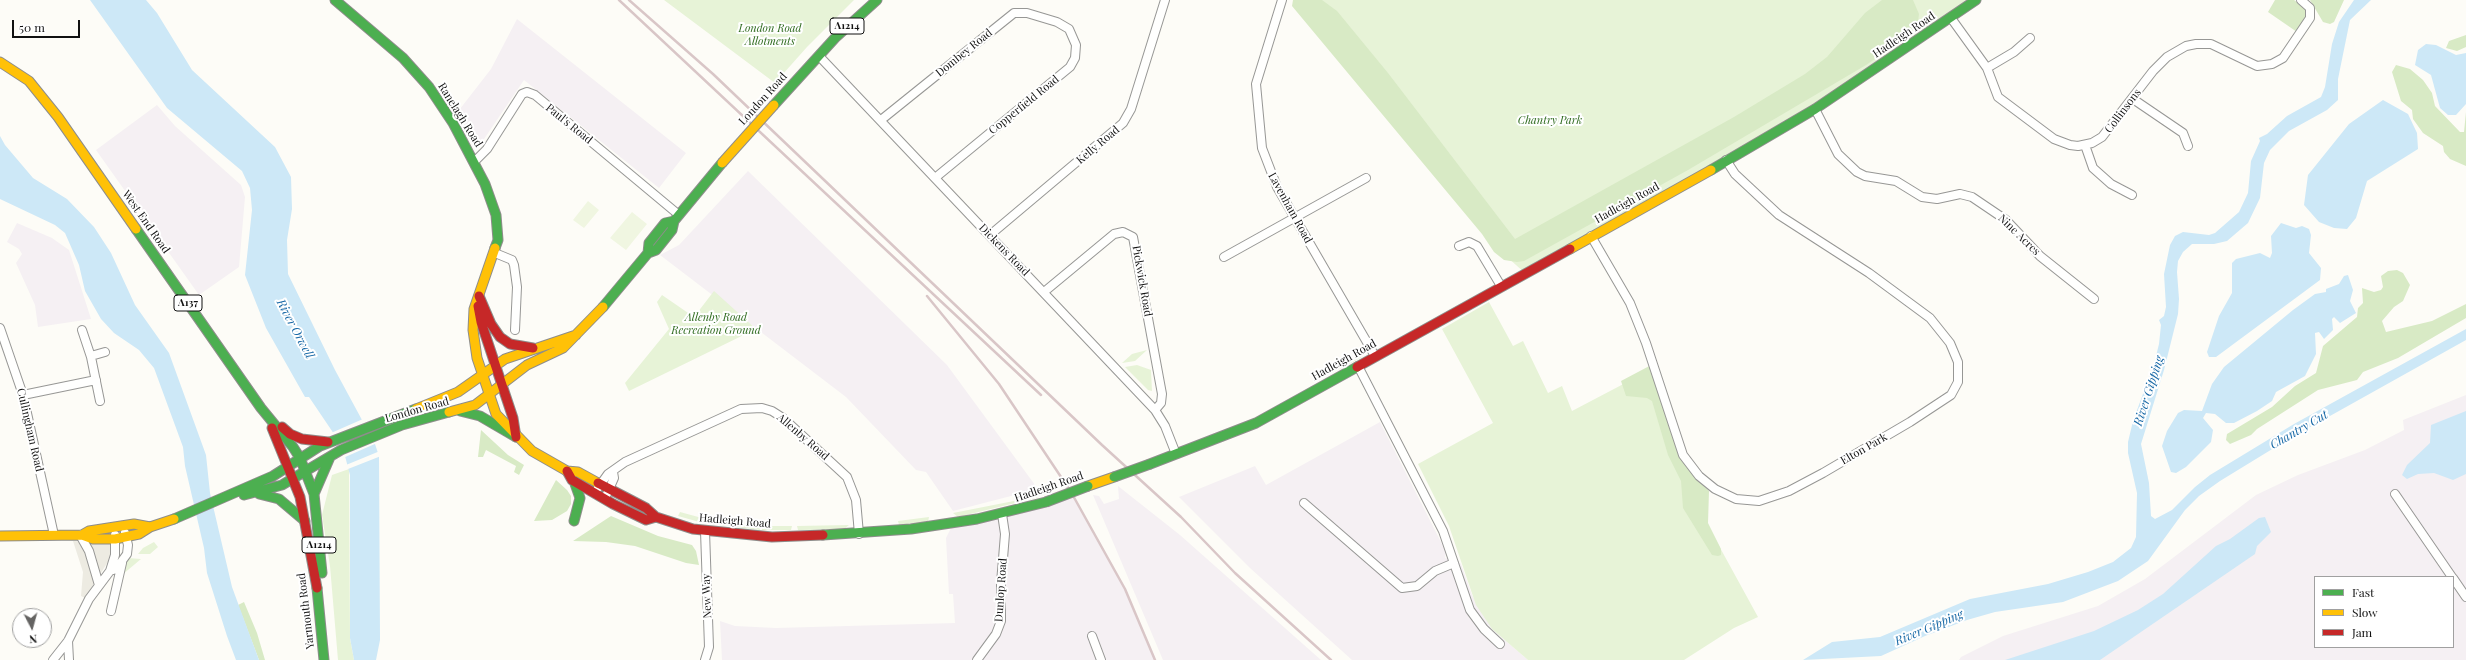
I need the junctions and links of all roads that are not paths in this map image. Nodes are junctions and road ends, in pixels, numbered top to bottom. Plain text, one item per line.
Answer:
1 (335, 0) edge
2 (877, 0) edge
3 (1165, 0) edge
4 (1282, 0) edge
5 (1976, 0) edge
6 (2301, 0) edge
7 (1951, 18) junction
8 (1056, 22) joint
9 (2030, 38) dead end
10 (819, 56) junction
11 (0, 62) edge
12 (1987, 68) junction
13 (2133, 99) junction
14 (1815, 109) junction
15 (881, 120) junction
16 (2085, 145) junction
17 (2188, 146) dead end
18 (1726, 160) junction
19 (474, 162) junction
20 (935, 178) junction
21 (1366, 178) dead end
22 (2132, 196) dead end
23 (677, 218) junction
24 (1295, 218) junction
25 (990, 235) junction
26 (1591, 236) junction
27 (1459, 246) dead end
28 (495, 253) junction
29 (1224, 257) dead end
30 (1501, 286) junction
31 (1044, 292) junction
32 (2094, 299) dead end
33 (478, 300) junction
34 (0, 328) edge
35 (82, 330) dead end
36 (515, 330) dead end
37 (576, 334) junction
38 (534, 348) junction
39 (105, 352) dead end
40 (91, 356) junction
41 (1375, 356) junction
42 (495, 364) junction
43 (1358, 366) junction
44 (481, 376) junction
45 (96, 380) junction
46 (502, 384) junction
47 (23, 395) junction
48 (489, 395) junction
49 (100, 402) dead end
50 (261, 408) junction
51 (1155, 410) junction
52 (460, 411) junction
53 (516, 437) junction
54 (335, 441) junction
55 (1176, 454) junction
56 (330, 457) junction
57 (300, 458) junction
58 (289, 466) junction
59 (305, 470) junction
60 (567, 471) junction
61 (613, 472) junction
62 (294, 478) junction
63 (574, 481) junction
64 (600, 485) junction
65 (609, 490) junction
66 (255, 493) junction
67 (314, 494) junction
68 (594, 494) junction
69 (2395, 494) dead end
70 (231, 496) junction
71 (604, 500) junction
72 (1304, 503) dead end
73 (1002, 514) junction
74 (656, 517) junction
75 (305, 521) junction
76 (574, 521) dead end
77 (121, 526) junction
78 (150, 526) junction
79 (705, 531) junction
80 (859, 534) junction
81 (54, 535) junction
82 (81, 535) junction
83 (0, 536) edge
84 (127, 537) junction
85 (115, 539) junction
86 (123, 561) junction
87 (1454, 563) junction
88 (110, 571) junction
89 (2452, 576) edge
90 (2454, 579) edge
91 (99, 585) junction
92 (318, 594) junction
93 (2466, 597) edge
94 (111, 611) dead end
95 (1092, 636) dead end
96 (68, 641) junction
97 (1500, 644) dead end
98 (53, 660) edge
99 (69, 660) edge
100 (324, 660) edge
101 (705, 660) edge
102 (977, 660) edge
103 (1101, 660) edge

1 - 19 main road, Ranelagh Road
2 - 10 main road, London Road / A1214
3 - 25 street, Kelly Road
4 - 24 street, Lavenham Road
5 - 7 main road, Hadleigh Road
6 - 13 street, Collinsons
7 - 12 street
7 - 14 main road, Hadleigh Road
8 - 15 street, Dombey Road
8 - 20 street, Copperfield Road
9 - 12 street
10 - 15 street, Dickens Road
10 - 23 main road, London Road / A1214, bridge
11 - 50 main road, West End Road / A137
12 - 16 street
13 - 16 street, Collinsons
13 - 17 street
14 - 18 main road, Hadleigh Road
14 - 32 street, Nine Acres
15 - 20 street, Dickens Road
16 - 22 street
18 - 26 main road, Hadleigh Road
18 - 26 street, Elton Park
19 - 23 street, Paul's Road
19 - 28 main road, Ranelagh Road
20 - 25 street, Dickens Road
21 - 24 street
23 - 37 main road, London Road
24 - 29 street
24 - 41 street, Lavenham Road
25 - 31 street, Dickens Road
26 - 30 main road, Hadleigh Road
27 - 30 street
28 - 33 main road, Ranelagh Road
28 - 36 street
30 - 41 main road, Hadleigh Road
31 - 51 street, Dickens Road
31 - 51 street, Pickwick Road
33 - 38 main road
33 - 42 main road
33 - 44 main road, Ranelagh Road
34 - 47 street, Cullingham Road
35 - 40 street
37 - 38 main road, London Road
37 - 46 main road, London Road
38 - 42 main road, London Road
39 - 40 street
40 - 45 street
41 - 43 main road, Hadleigh Road
42 - 44 main road, London Road
42 - 46 main road
43 - 55 main road, Hadleigh Road
43 - 87 street
44 - 48 main road, Hadleigh Road
44 - 54 main road, London Road
45 - 47 street
45 - 49 street
46 - 48 main road, London Road
46 - 53 main road
47 - 81 street, Cullingham Road
48 - 52 main road, London Road
48 - 53 main road, Hadleigh Road
50 - 54 main road
50 - 57 main road, West End Road / A137
50 - 58 main road, West End Road / A137
51 - 55 street, Dickens Road
52 - 53 main road
52 - 56 main road, London Road
53 - 60 main road, Hadleigh Road
54 - 57 main road, London Road
55 - 73 main road, Hadleigh Road, bridge
56 - 59 main road, London Road
56 - 67 main road
57 - 58 main road, London Road
57 - 59 main road, West End Road / A1214
58 - 62 main road, Yarmouth Road / A1214
58 - 70 main road, London Road
59 - 62 main road, London Road
59 - 67 main road, West End Road / A1214
60 - 63 main road, Hadleigh Road
60 - 64 main road, Hadleigh Road
61 - 64 street, Allenby Road
61 - 65 street
61 - 80 street, Allenby Road
62 - 66 main road, London Road
62 - 75 main road, Yarmouth Road / A1214
63 - 68 main road, Hadleigh Road
63 - 76 main road
64 - 65 main road, Hadleigh Road
64 - 68 street, Allenby Road
65 - 71 street
65 - 74 main road, Hadleigh Road
66 - 70 main road, London Road
66 - 75 main road
67 - 92 main road, A1214
68 - 71 main road, Hadleigh Road
69 - 89 street
70 - 78 main road, London Road
71 - 74 main road, Hadleigh Road
72 - 87 street
73 - 80 main road, Hadleigh Road
73 - 102 street, Dunlop Road
74 - 79 main road, Hadleigh Road
75 - 92 main road, Yarmouth Road / A1214
77 - 78 main road, London Road
77 - 82 main road, London Road
77 - 84 street
77 - 85 street
78 - 84 main road, London Road
79 - 80 main road, Hadleigh Road
79 - 101 street, New Way
81 - 82 main road
81 - 83 main road
82 - 85 main road, London Road
82 - 91 street
84 - 85 main road, London Road
84 - 86 street
85 - 88 street
86 - 88 street
86 - 94 street
87 - 97 street
88 - 91 street
90 - 93 street
91 - 96 street
92 - 100 main road, Yarmouth Road / A1214
95 - 103 street
96 - 98 street
96 - 99 street

